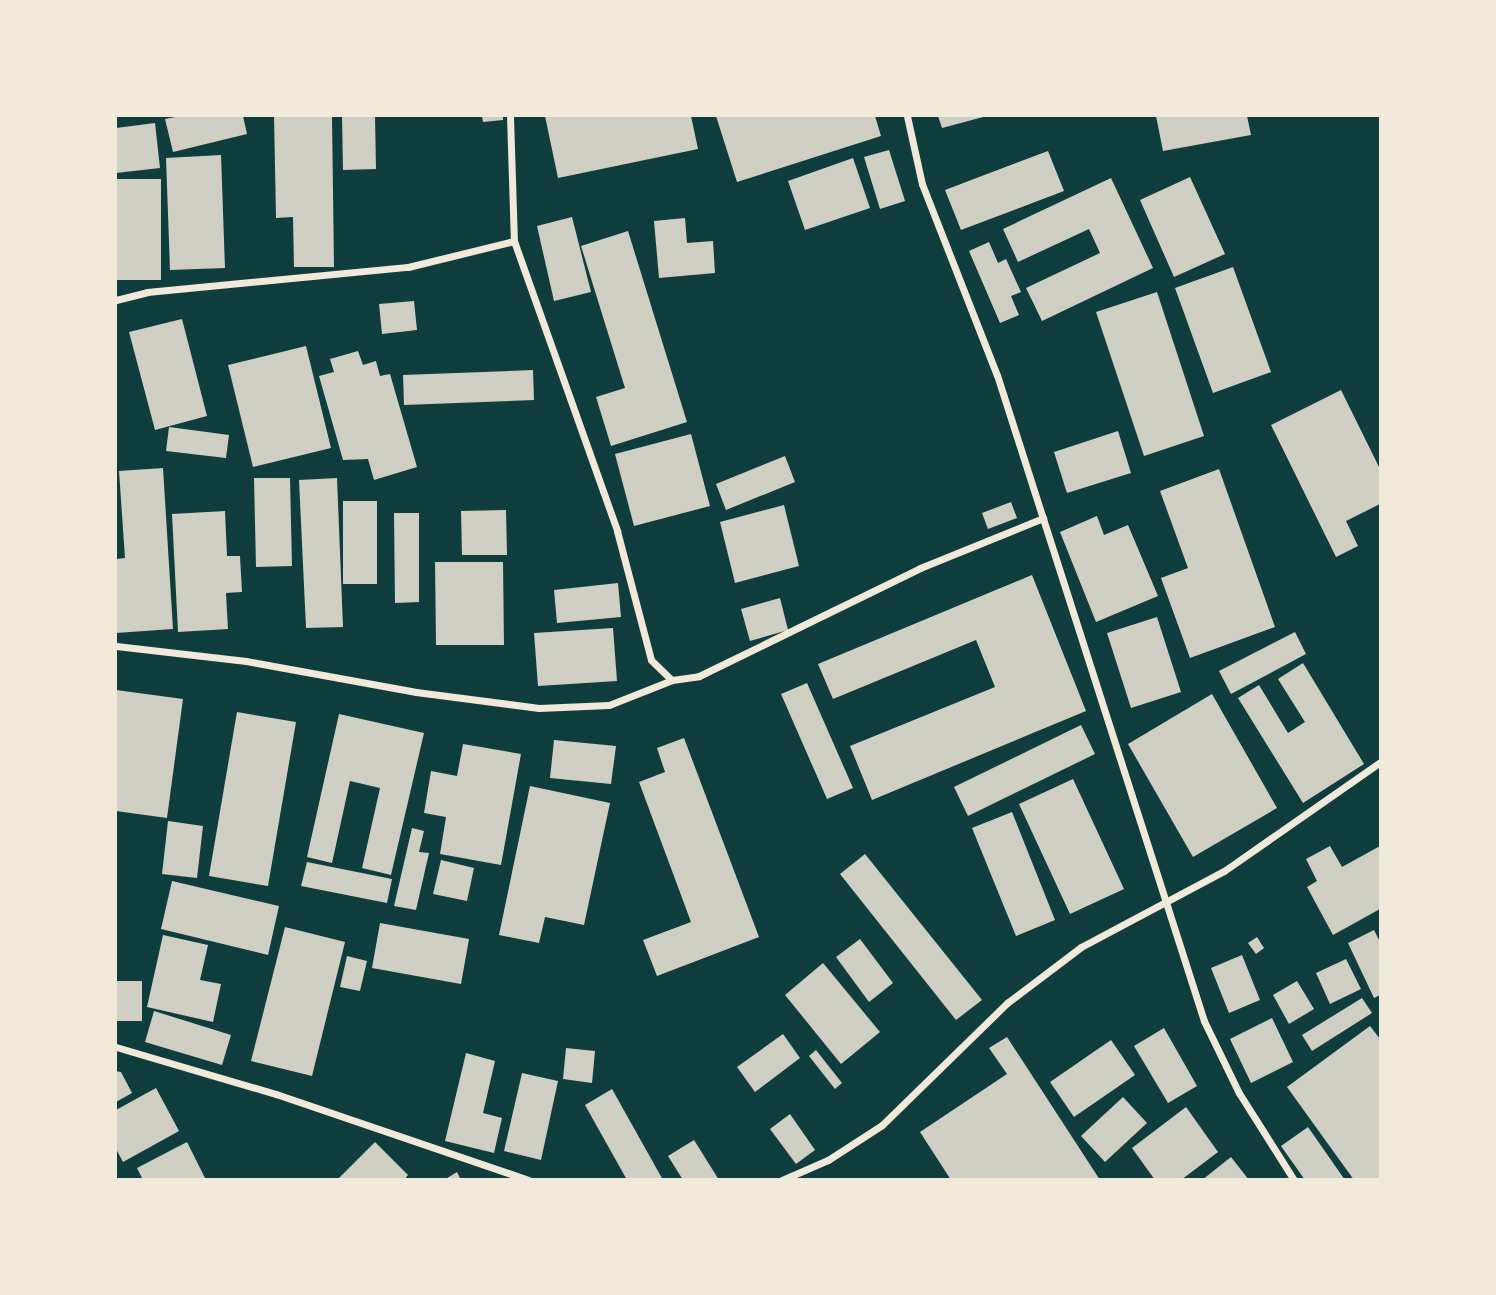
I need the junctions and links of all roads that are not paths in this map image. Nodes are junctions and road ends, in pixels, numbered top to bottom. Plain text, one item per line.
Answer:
1 (510, 116) edge
2 (907, 116) edge
3 (514, 241) junction
4 (116, 300) edge
5 (1043, 518) junction
6 (116, 646) edge
7 (672, 680) junction
8 (1381, 762) edge
9 (1166, 905) junction
10 (116, 1047) edge
11 (529, 1180) edge
12 (782, 1180) edge
13 (1294, 1180) edge

1 - 3 street
2 - 5 street
3 - 4 street
3 - 7 street
5 - 7 street
5 - 9 street
6 - 7 street
8 - 9 street
9 - 12 street
9 - 13 street
10 - 11 street

